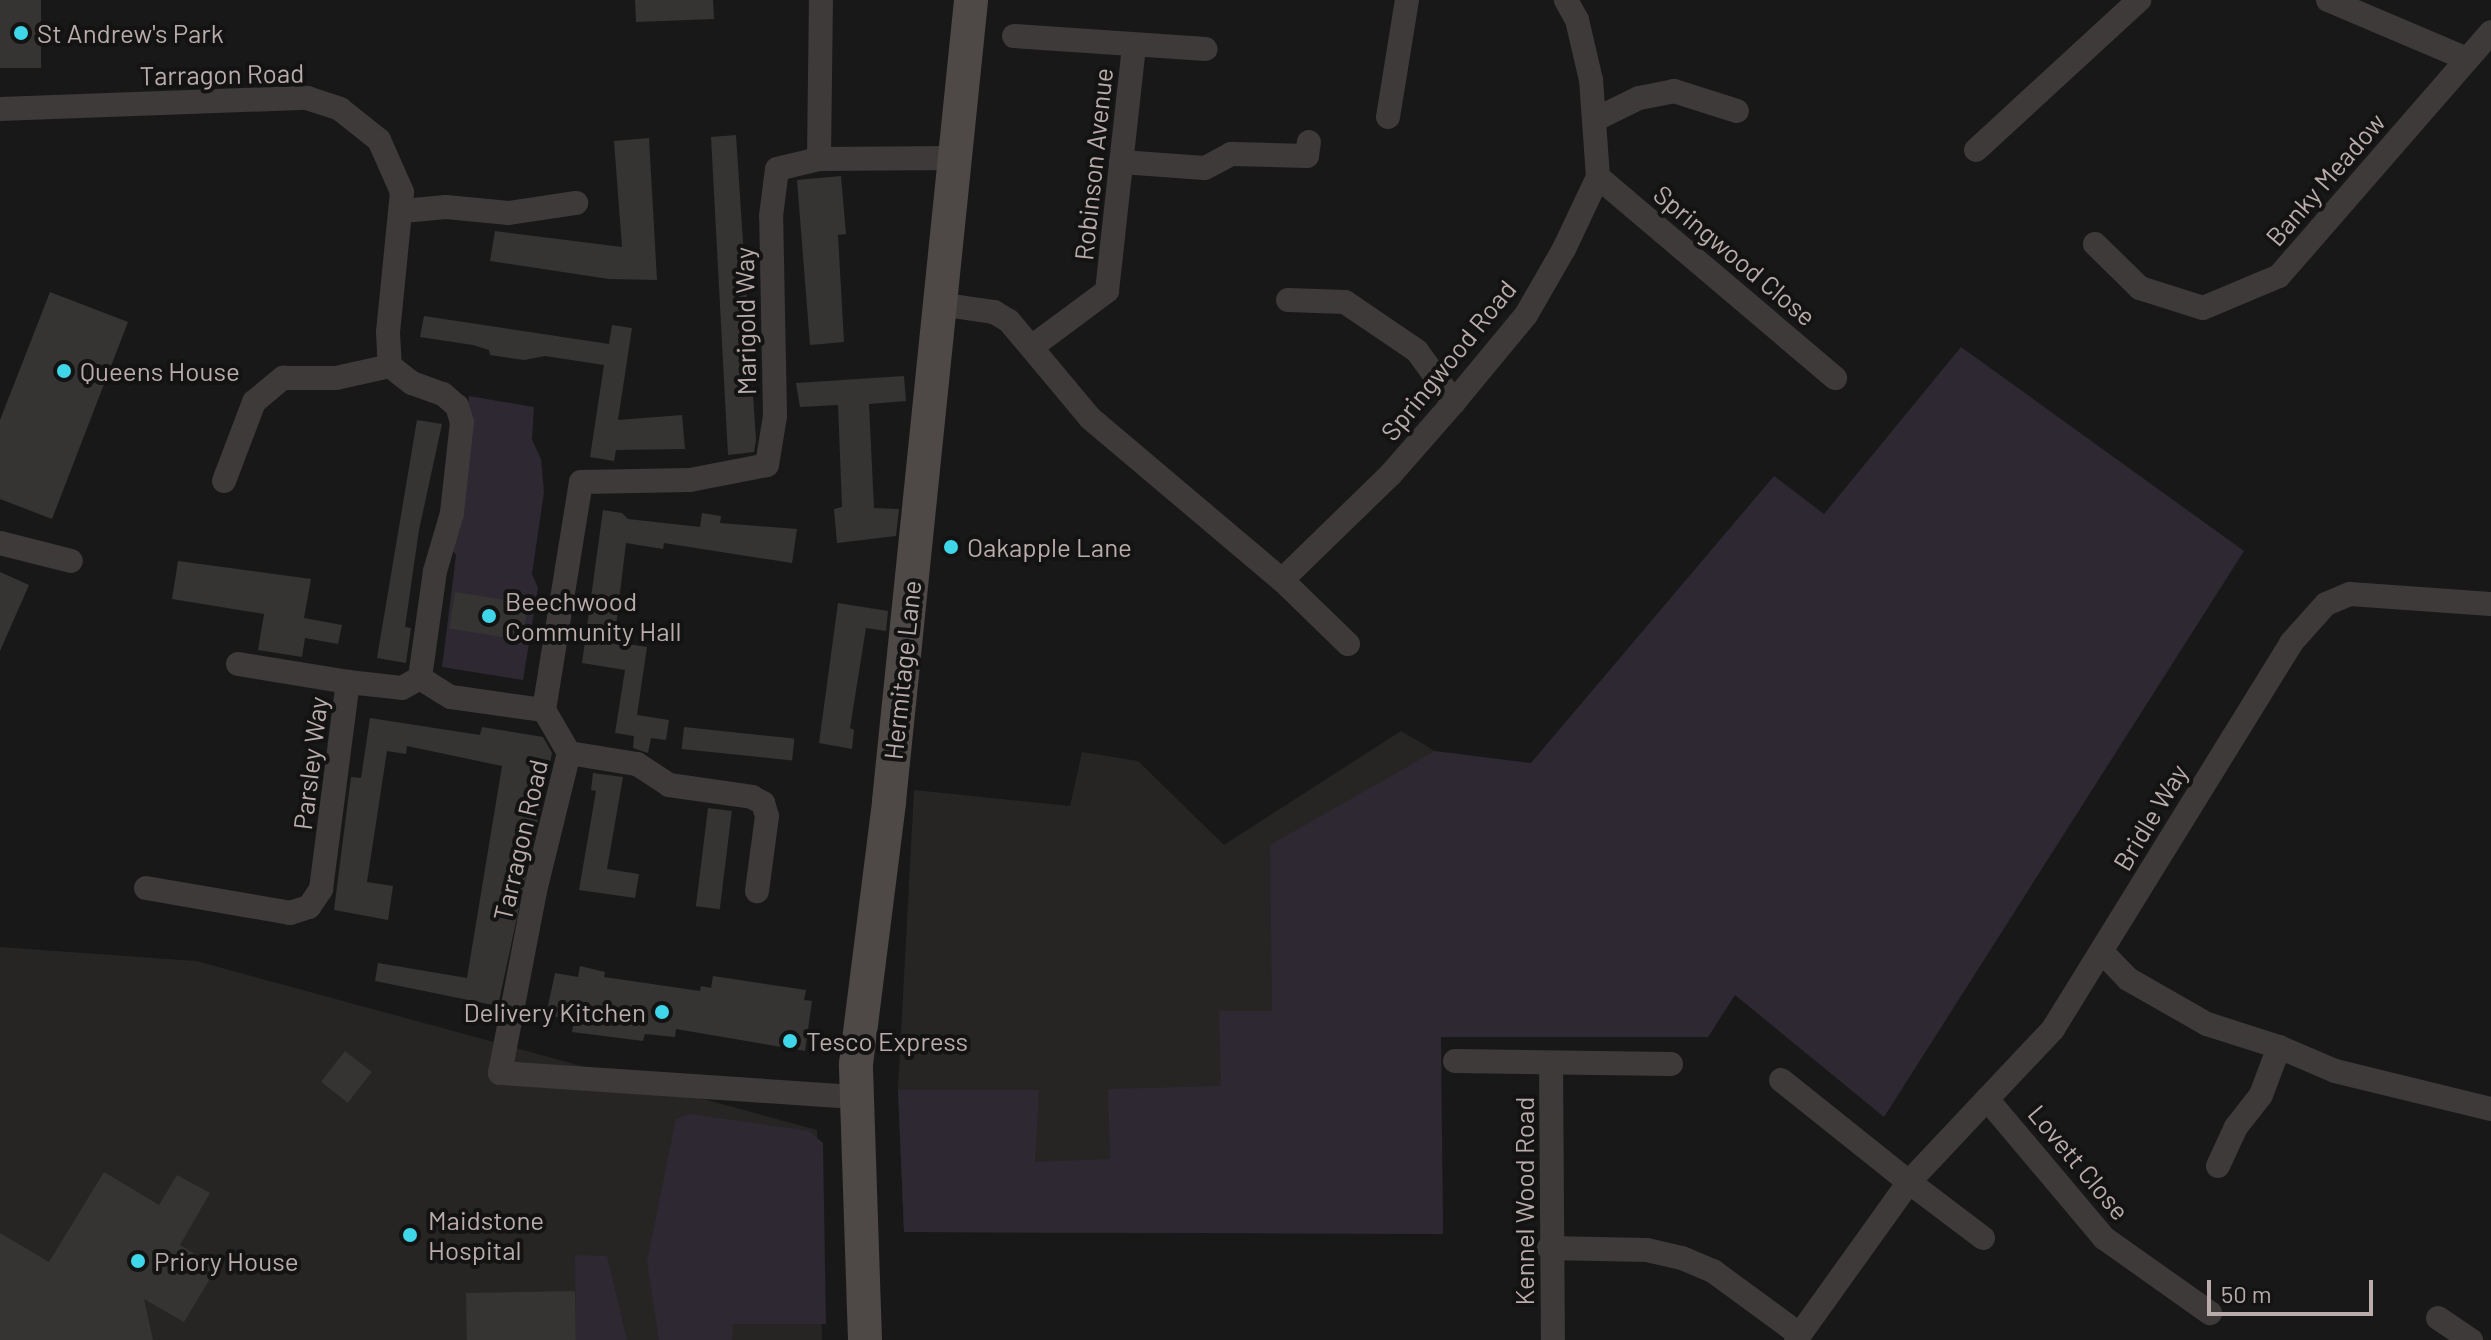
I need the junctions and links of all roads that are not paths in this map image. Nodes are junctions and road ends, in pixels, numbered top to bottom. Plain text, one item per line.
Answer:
1 (821, 0) edge
2 (971, 0) edge
3 (1407, 0) edge
4 (1566, 0) edge
5 (2139, 0) edge
6 (2328, 0) edge
7 (2491, 32) edge
8 (1014, 36) dead end
9 (1134, 46) junction
10 (1206, 49) dead end
11 (2467, 59) junction
12 (0, 109) edge
13 (1737, 111) dead end
14 (1388, 117) dead end
15 (1594, 120) junction
16 (1309, 142) dead end
17 (1976, 150) dead end
18 (956, 158) junction
19 (819, 159) junction
20 (1121, 162) junction
21 (1598, 177) junction
22 (576, 203) dead end
23 (403, 211) junction
24 (2095, 244) dead end
25 (1288, 300) dead end
26 (939, 304) junction
27 (1033, 346) junction
28 (390, 366) junction
29 (1835, 378) dead end
30 (1454, 402) junction
31 (224, 481) dead end
32 (0, 543) edge
33 (71, 561) dead end
34 (1282, 580) junction
35 (2491, 604) edge
36 (1348, 644) dead end
37 (238, 664) dead end
38 (420, 678) junction
39 (348, 682) junction
40 (544, 710) junction
41 (569, 753) junction
42 (146, 888) dead end
43 (757, 891) dead end
44 (2102, 952) junction
45 (2279, 1047) junction
46 (1455, 1061) dead end
47 (1551, 1063) junction
48 (1671, 1064) dead end
49 (1781, 1080) dead end
50 (854, 1097) junction
51 (1987, 1099) junction
52 (2491, 1109) edge
53 (2218, 1166) dead end
54 (1906, 1187) junction
55 (1983, 1238) dead end
56 (1549, 1248) junction
57 (2210, 1313) dead end
58 (2438, 1318) dead end
59 (1798, 1338) edge
60 (865, 1340) edge
61 (1553, 1340) edge
62 (2471, 1340) edge

1 - 19 street
2 - 18 main road, Hermitage Lane
3 - 14 street
4 - 15 street
5 - 17 street
6 - 11 street
7 - 11 street, Banky Meadow
8 - 9 street
9 - 10 street
9 - 20 street, Robinson Avenue
11 - 24 street, Banky Meadow
12 - 23 street, Tarragon Road
13 - 15 street
15 - 21 street
16 - 20 street
18 - 19 street, Marigold Way
18 - 26 main road, Hermitage Lane
19 - 40 street, Marigold Way
20 - 27 street, Robinson Avenue
21 - 29 street, Springwood Close
21 - 30 street, Springwood Road
22 - 23 street
23 - 28 street, Tarragon Road
25 - 30 street
26 - 27 street
26 - 50 main road, Hermitage Lane
27 - 34 street
28 - 31 street
28 - 38 street
30 - 34 street, Springwood Road
32 - 33 street
34 - 36 street
35 - 44 street, Bridle Way
37 - 39 street
38 - 39 street, Parsley Way
38 - 40 street
39 - 42 street, Parsley Way
40 - 41 street, Tarragon Road
41 - 43 street
41 - 50 street, Tarragon Road
44 - 45 street
44 - 51 street, Bridle Way
45 - 52 street
45 - 53 street
46 - 47 street
47 - 48 street
47 - 56 street, Kennel Wood Road
49 - 54 street
50 - 60 main road, Hermitage Lane
51 - 54 street, Bridle Way
51 - 57 street, Lovett Close
54 - 55 street
54 - 59 street, Bridle Way
56 - 59 street
56 - 61 street, Kennel Wood Road
58 - 62 street

